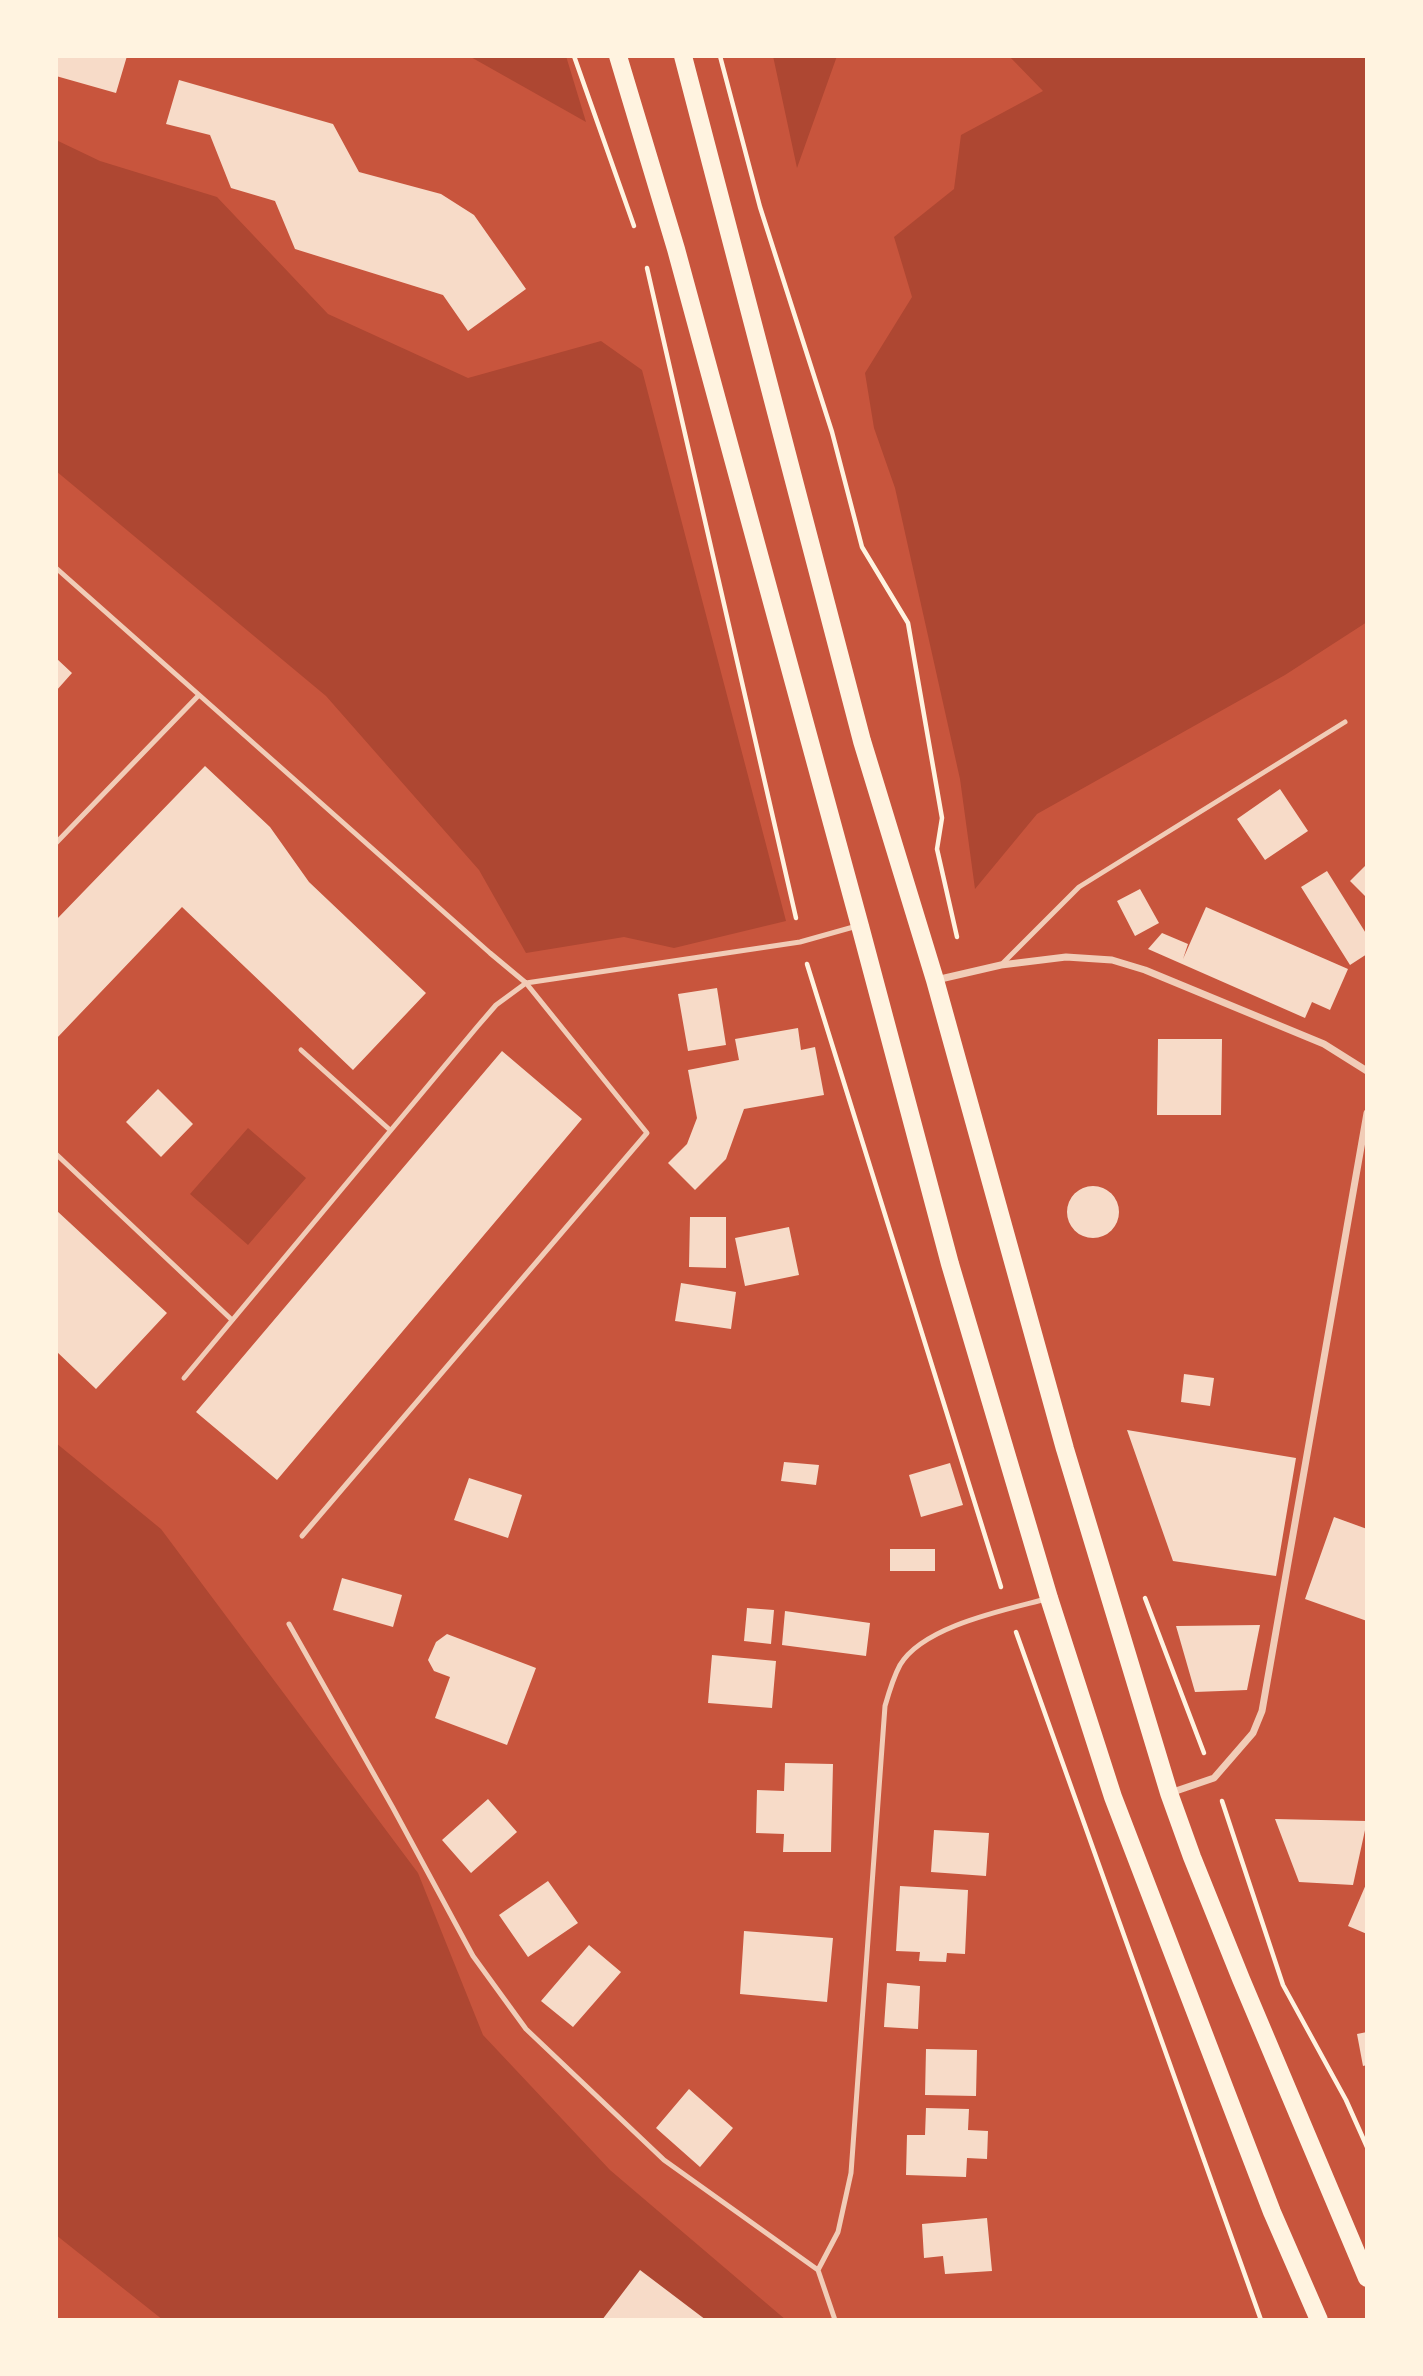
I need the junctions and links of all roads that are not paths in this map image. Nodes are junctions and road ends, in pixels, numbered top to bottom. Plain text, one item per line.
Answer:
1 (618, 56) edge
2 (684, 56) edge
3 (56, 568) edge
4 (199, 695) junction
5 (1345, 722) dead end
6 (56, 843) edge
7 (860, 926) junction
8 (1002, 965) junction
9 (935, 980) junction
10 (526, 983) junction
11 (301, 1050) dead end
12 (1367, 1071) edge
13 (1367, 1113) edge
14 (390, 1130) junction
15 (56, 1154) edge
16 (232, 1320) junction
17 (184, 1378) dead end
18 (302, 1536) dead end
19 (1049, 1598) junction
20 (289, 1624) dead end
21 (1169, 1793) junction
22 (818, 2270) junction
23 (1367, 2278) edge
24 (835, 2320) edge
25 (1319, 2320) edge

1 - 7 main road
2 - 9 main road
3 - 4 lane
4 - 6 lane
4 - 10 lane
5 - 8 lane
7 - 10 lane
7 - 19 main road
8 - 9 street
8 - 12 street
9 - 21 main road
10 - 14 lane
10 - 18 lane
11 - 14 lane
13 - 21 street
14 - 16 lane
15 - 16 lane
16 - 17 lane
19 - 22 lane
19 - 25 main road
20 - 22 lane
21 - 23 main road
22 - 24 lane

